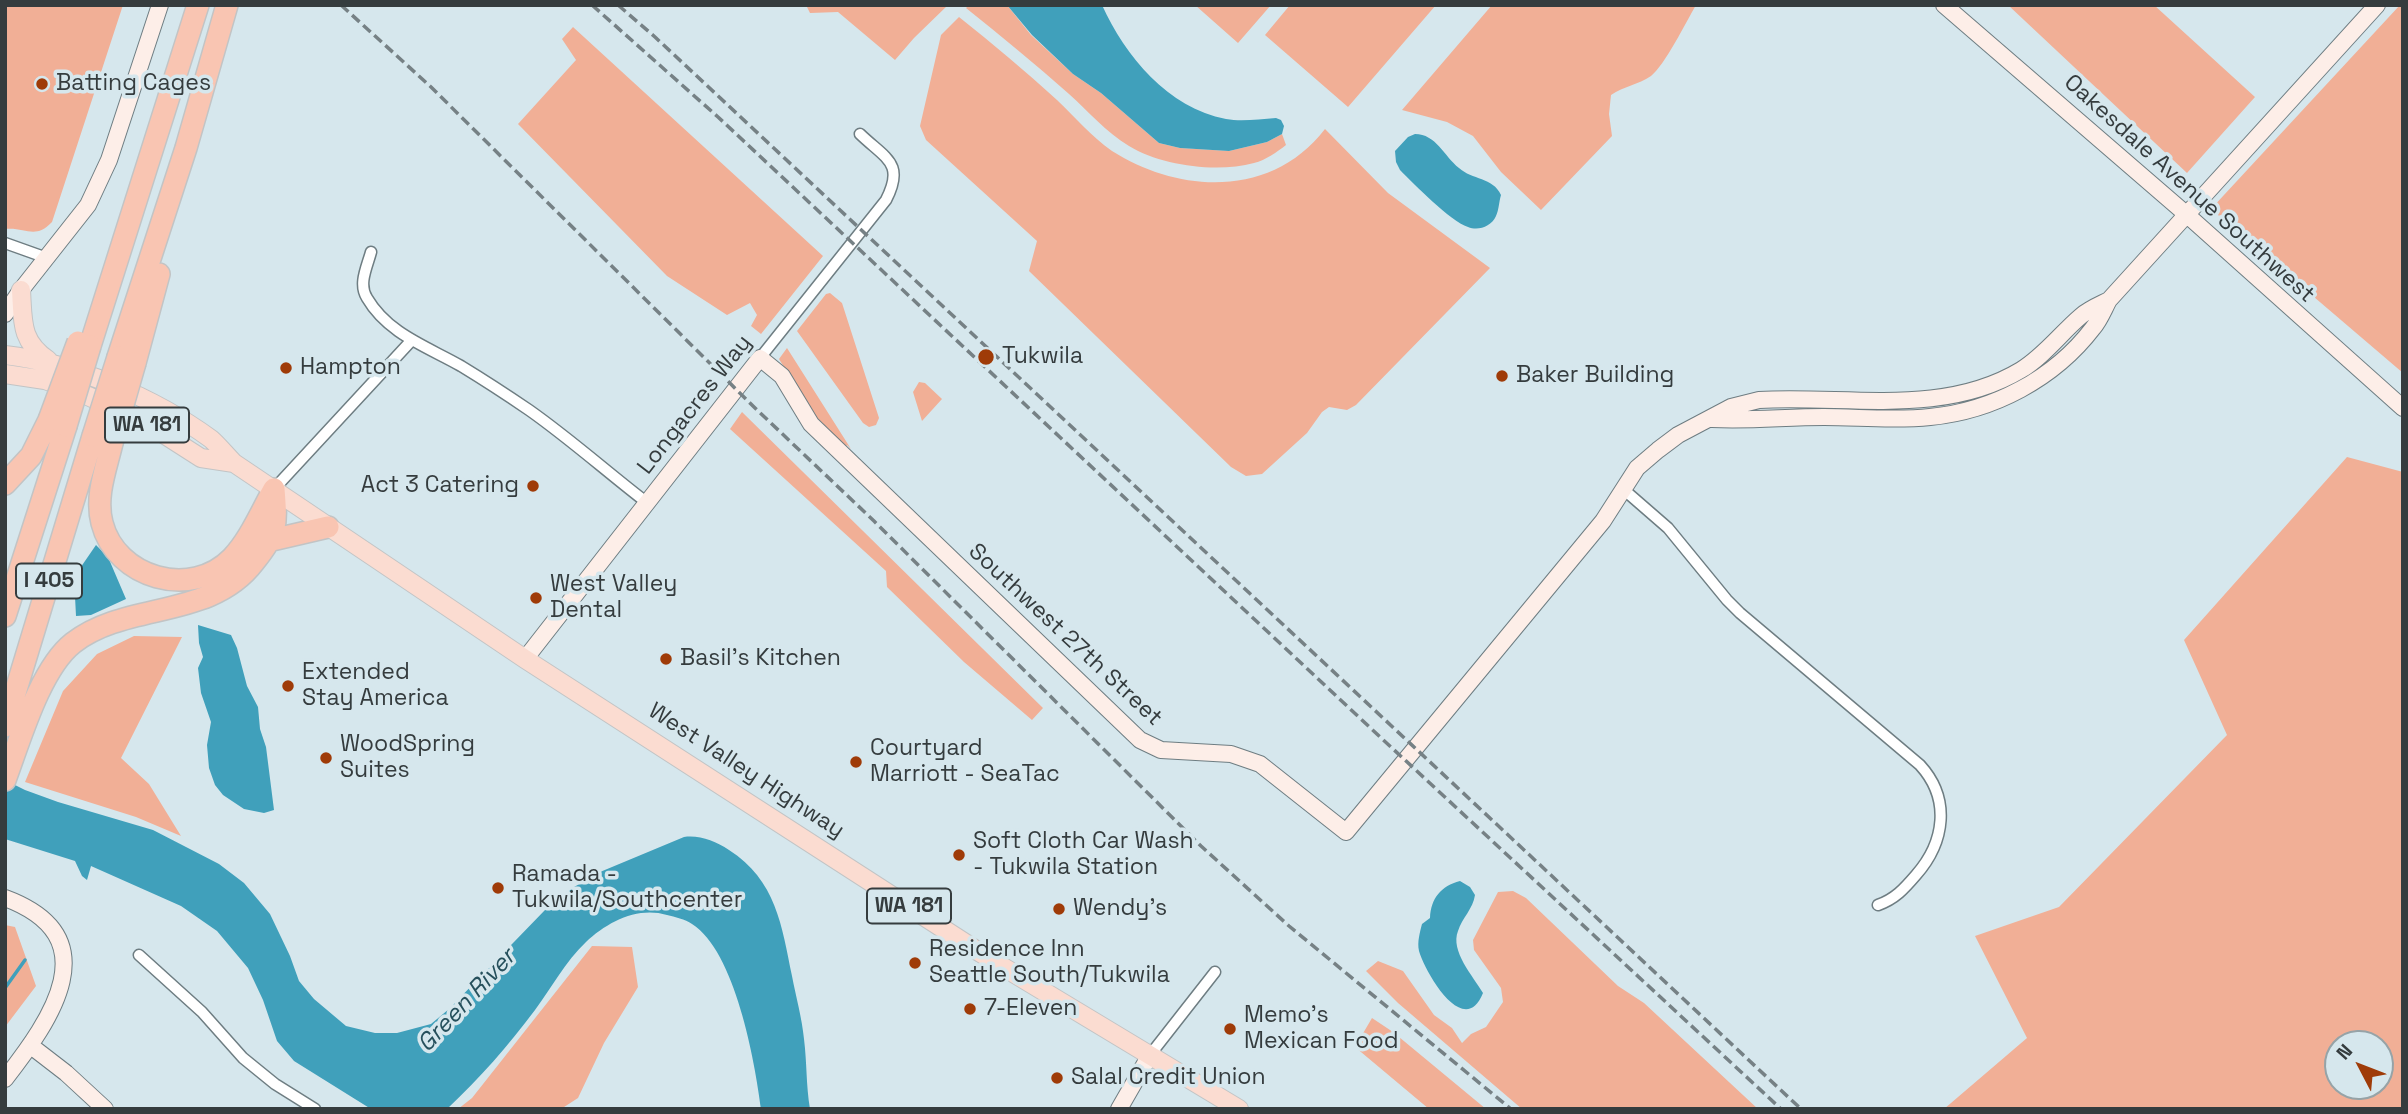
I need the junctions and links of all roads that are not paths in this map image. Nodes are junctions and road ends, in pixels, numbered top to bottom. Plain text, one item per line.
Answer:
1 (160, 5) edge
2 (198, 5) edge
3 (227, 5) edge
4 (1944, 5) edge
5 (2377, 5) edge
6 (860, 134) dead end
7 (2186, 214) junction
8 (5, 243) edge
9 (371, 252) dead end
10 (47, 258) junction
11 (21, 290) junction
12 (5, 314) edge
13 (411, 341) junction
14 (5, 355) edge
15 (760, 358) junction
16 (54, 364) junction
17 (5, 374) edge
18 (2403, 408) edge
19 (57, 423) junction
20 (103, 440) junction
21 (234, 463) junction
22 (5, 484) edge
23 (1622, 488) junction
24 (274, 489) junction
25 (646, 502) junction
26 (328, 527) junction
27 (272, 540) junction
28 (5, 616) edge
29 (525, 659) junction
30 (5, 726) edge
31 (5, 780) edge
32 (5, 898) edge
33 (1878, 905) dead end
34 (139, 955) dead end
35 (1215, 972) dead end
36 (31, 1046) junction
37 (1150, 1055) junction
38 (5, 1079) edge
39 (105, 1109) edge
40 (315, 1109) edge
41 (1119, 1109) edge
42 (1239, 1109) edge

1 - 10 street
2 - 19 highway, bridge
3 - 20 highway, I 405, bridge
4 - 7 street, Oakesdale Avenue Southwest
5 - 7 street, Southwest 27th Street
6 - 15 street, Longacres Way
7 - 18 street, Oakesdale Avenue Southwest
7 - 23 street, Southwest 27th Street
8 - 10 street
9 - 13 street
10 - 11 street
11 - 12 street
11 - 16 main road
13 - 24 street
13 - 25 street
14 - 16 main road
15 - 23 street, Southwest 27th Street
15 - 25 street, Longacres Way
16 - 21 main road, West Valley Highway / WA 181
17 - 21 main road, West Valley Highway / WA 181
19 - 22 highway
19 - 28 highway, I 405
20 - 24 highway
20 - 30 highway, I 405
21 - 24 main road, West Valley Highway / WA 181
23 - 33 street
24 - 26 main road, West Valley Highway / WA 181
24 - 27 highway
25 - 29 street, Longacres Way
26 - 27 highway
26 - 29 main road, West Valley Highway / WA 181
27 - 31 highway
29 - 37 main road, West Valley Highway / WA 181
32 - 36 street
34 - 40 street
35 - 37 street
36 - 38 street
36 - 39 street
37 - 41 street
37 - 42 main road, West Valley Highway / WA 181

